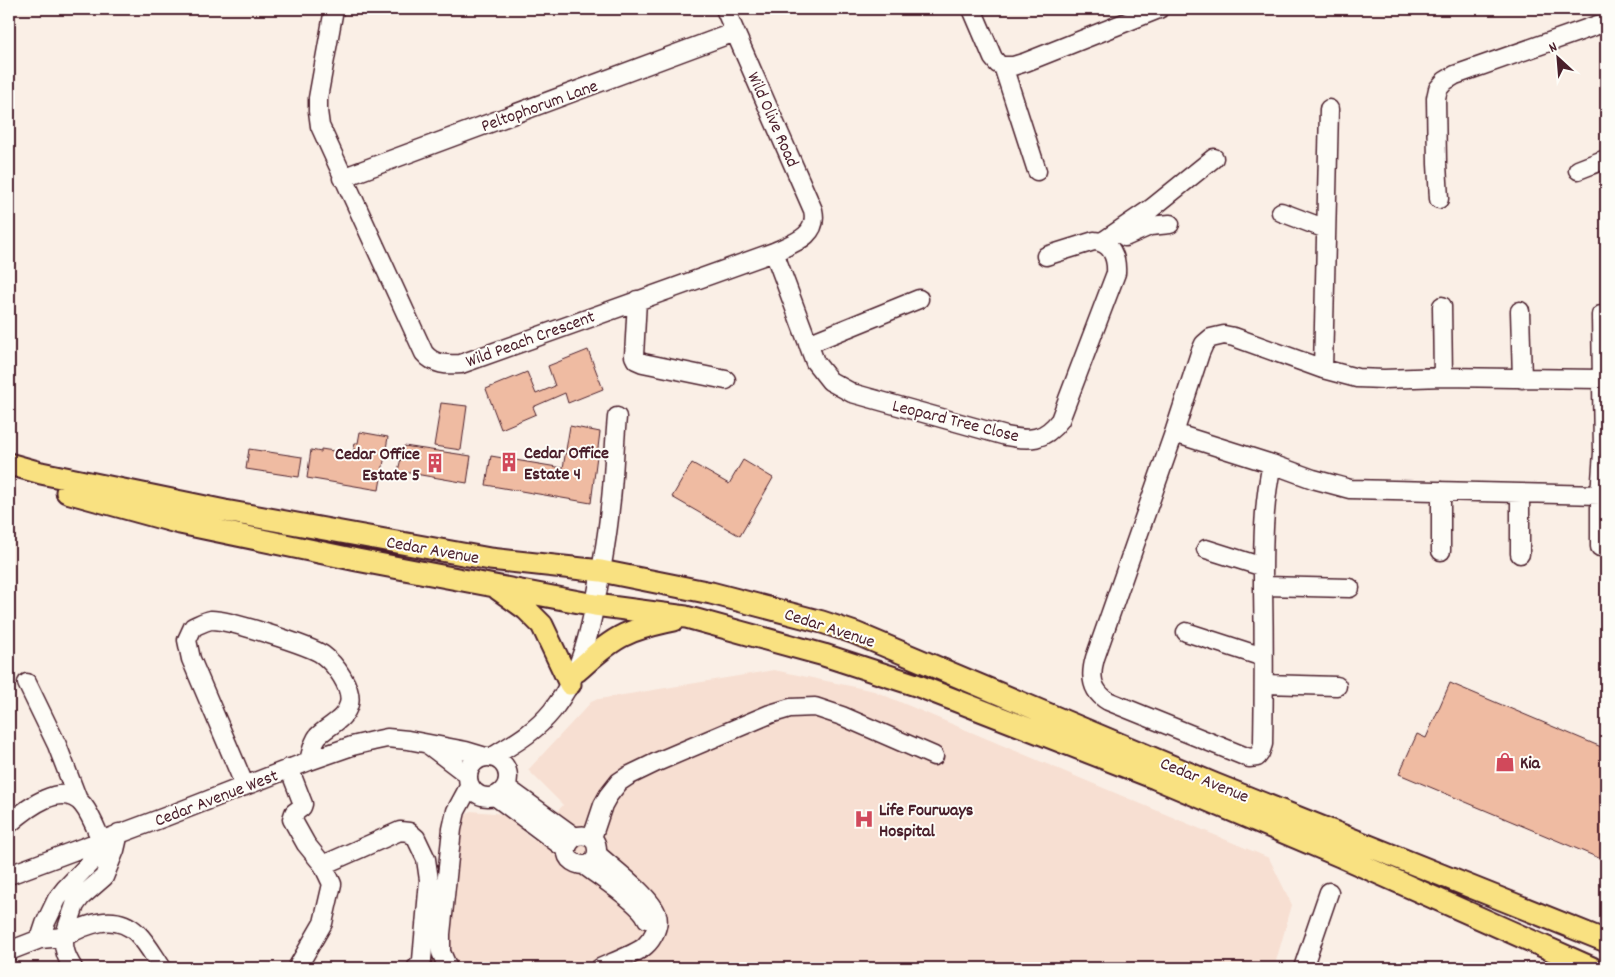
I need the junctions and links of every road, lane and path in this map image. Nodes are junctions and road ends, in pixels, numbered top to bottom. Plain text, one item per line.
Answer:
1 (334, 9) edge
2 (725, 9) edge
3 (972, 9) edge
4 (1158, 9) edge
5 (1606, 22) edge
6 (735, 32) junction
7 (1003, 66) junction
8 (1329, 109) dead end
9 (1214, 158) dead end
10 (1606, 159) edge
11 (1578, 170) dead end
12 (1037, 171) dead end
13 (342, 178) junction
14 (1439, 199) dead end
15 (1281, 212) dead end
16 (1170, 224) dead end
17 (1326, 228) junction
18 (811, 231) joint
19 (1104, 243) junction
20 (774, 252) junction
21 (1046, 256) dead end
22 (919, 299) dead end
23 (637, 300) junction
24 (1442, 306) dead end
25 (1520, 311) dead end
26 (1601, 315) dead end
27 (808, 344) junction
28 (1322, 369) junction
29 (1443, 377) junction
30 (1522, 379) junction
31 (1601, 379) junction
32 (726, 380) dead end
33 (617, 417) dead end
34 (1174, 433) junction
35 (1604, 452) edge
36 (9, 464) edge
37 (1272, 464) junction
38 (9, 476) edge
39 (1441, 491) junction
40 (1520, 493) junction
41 (1600, 495) junction
42 (1600, 547) dead end
43 (1206, 549) dead end
44 (1441, 550) dead end
45 (1520, 554) dead end
46 (1263, 567) junction
47 (601, 572) junction
48 (492, 585) junction
49 (1264, 586) junction
50 (1350, 588) dead end
51 (595, 605) junction
52 (686, 617) junction
53 (1186, 632) dead end
54 (1263, 657) junction
55 (574, 677) junction
56 (27, 683) dead end
57 (1264, 684) junction
58 (1337, 686) dead end
59 (525, 738) junction
60 (428, 744) junction
61 (934, 756) dead end
62 (489, 757) junction
63 (309, 761) junction
64 (506, 767) junction
65 (289, 768) junction
66 (245, 786) junction
67 (483, 788) junction
68 (78, 800) junction
69 (9, 824) edge
70 (119, 833) junction
71 (101, 840) junction
72 (582, 847) junction
73 (324, 865) junction
74 (9, 875) edge
75 (1329, 892) dead end
76 (64, 938) junction
77 (40, 939) junction
78 (1606, 941) edge
79 (9, 951) edge
80 (73, 968) edge
81 (162, 968) edge
82 (296, 968) edge
83 (416, 968) edge
84 (448, 968) edge
85 (600, 968) edge
86 (1303, 968) edge
87 (1592, 968) edge

1 - 13 street, Wild Peach Crescent
2 - 6 street, Wild Olive Road
3 - 7 street
4 - 7 street
5 - 14 street
6 - 13 street, Peltophorum Lane
6 - 18 street, Wild Olive Road
7 - 12 street
8 - 17 street
9 - 19 street
10 - 11 street
13 - 23 street, Wild Peach Crescent
15 - 17 street
16 - 19 street
17 - 28 street
18 - 20 street, Wild Peach Crescent
19 - 21 street
19 - 27 street, Leopard Tree Close
20 - 23 street, Wild Peach Crescent
20 - 27 street, Leopard Tree Close
22 - 27 street
23 - 32 street
24 - 29 street
25 - 30 street
26 - 31 street
28 - 29 street
28 - 34 street
29 - 30 street
30 - 31 street
31 - 35 street
33 - 47 street
34 - 37 street
34 - 57 street
35 - 41 street
36 - 47 main road, Cedar Avenue
37 - 39 street
37 - 46 street
38 - 48 main road, Cedar Avenue
39 - 40 street
39 - 44 street
40 - 41 street
40 - 45 street
41 - 42 street
43 - 46 street
46 - 49 street
47 - 51 street
47 - 78 main road, Cedar Avenue
48 - 51 main road, Cedar Avenue
48 - 55 main road
49 - 50 street
49 - 54 street
51 - 52 main road, Cedar Avenue
51 - 55 street
52 - 55 main road
52 - 87 main road, Cedar Avenue
53 - 54 street
54 - 57 street
55 - 59 street
56 - 68 street
57 - 58 street
59 - 62 street
59 - 64 street
60 - 62 street, Cedar Avenue West
60 - 63 street, Cedar Avenue West
60 - 67 street, Cedar Avenue West
61 - 72 street
62 - 64 street, Cedar Avenue West
62 - 67 street
63 - 65 street, Cedar Avenue West
63 - 66 street
64 - 67 street
65 - 66 street, Cedar Avenue West
65 - 73 street
66 - 70 street, Cedar Avenue West
67 - 72 street, Cedar Avenue West
67 - 84 street
68 - 69 street
68 - 71 street
70 - 71 street, Cedar Avenue West
70 - 76 street
71 - 74 street, Cedar Avenue West
71 - 77 street
72 - 85 street, Cedar Avenue West
73 - 82 street
73 - 83 street
75 - 86 street
76 - 77 street
76 - 80 street
76 - 81 street
77 - 79 street

